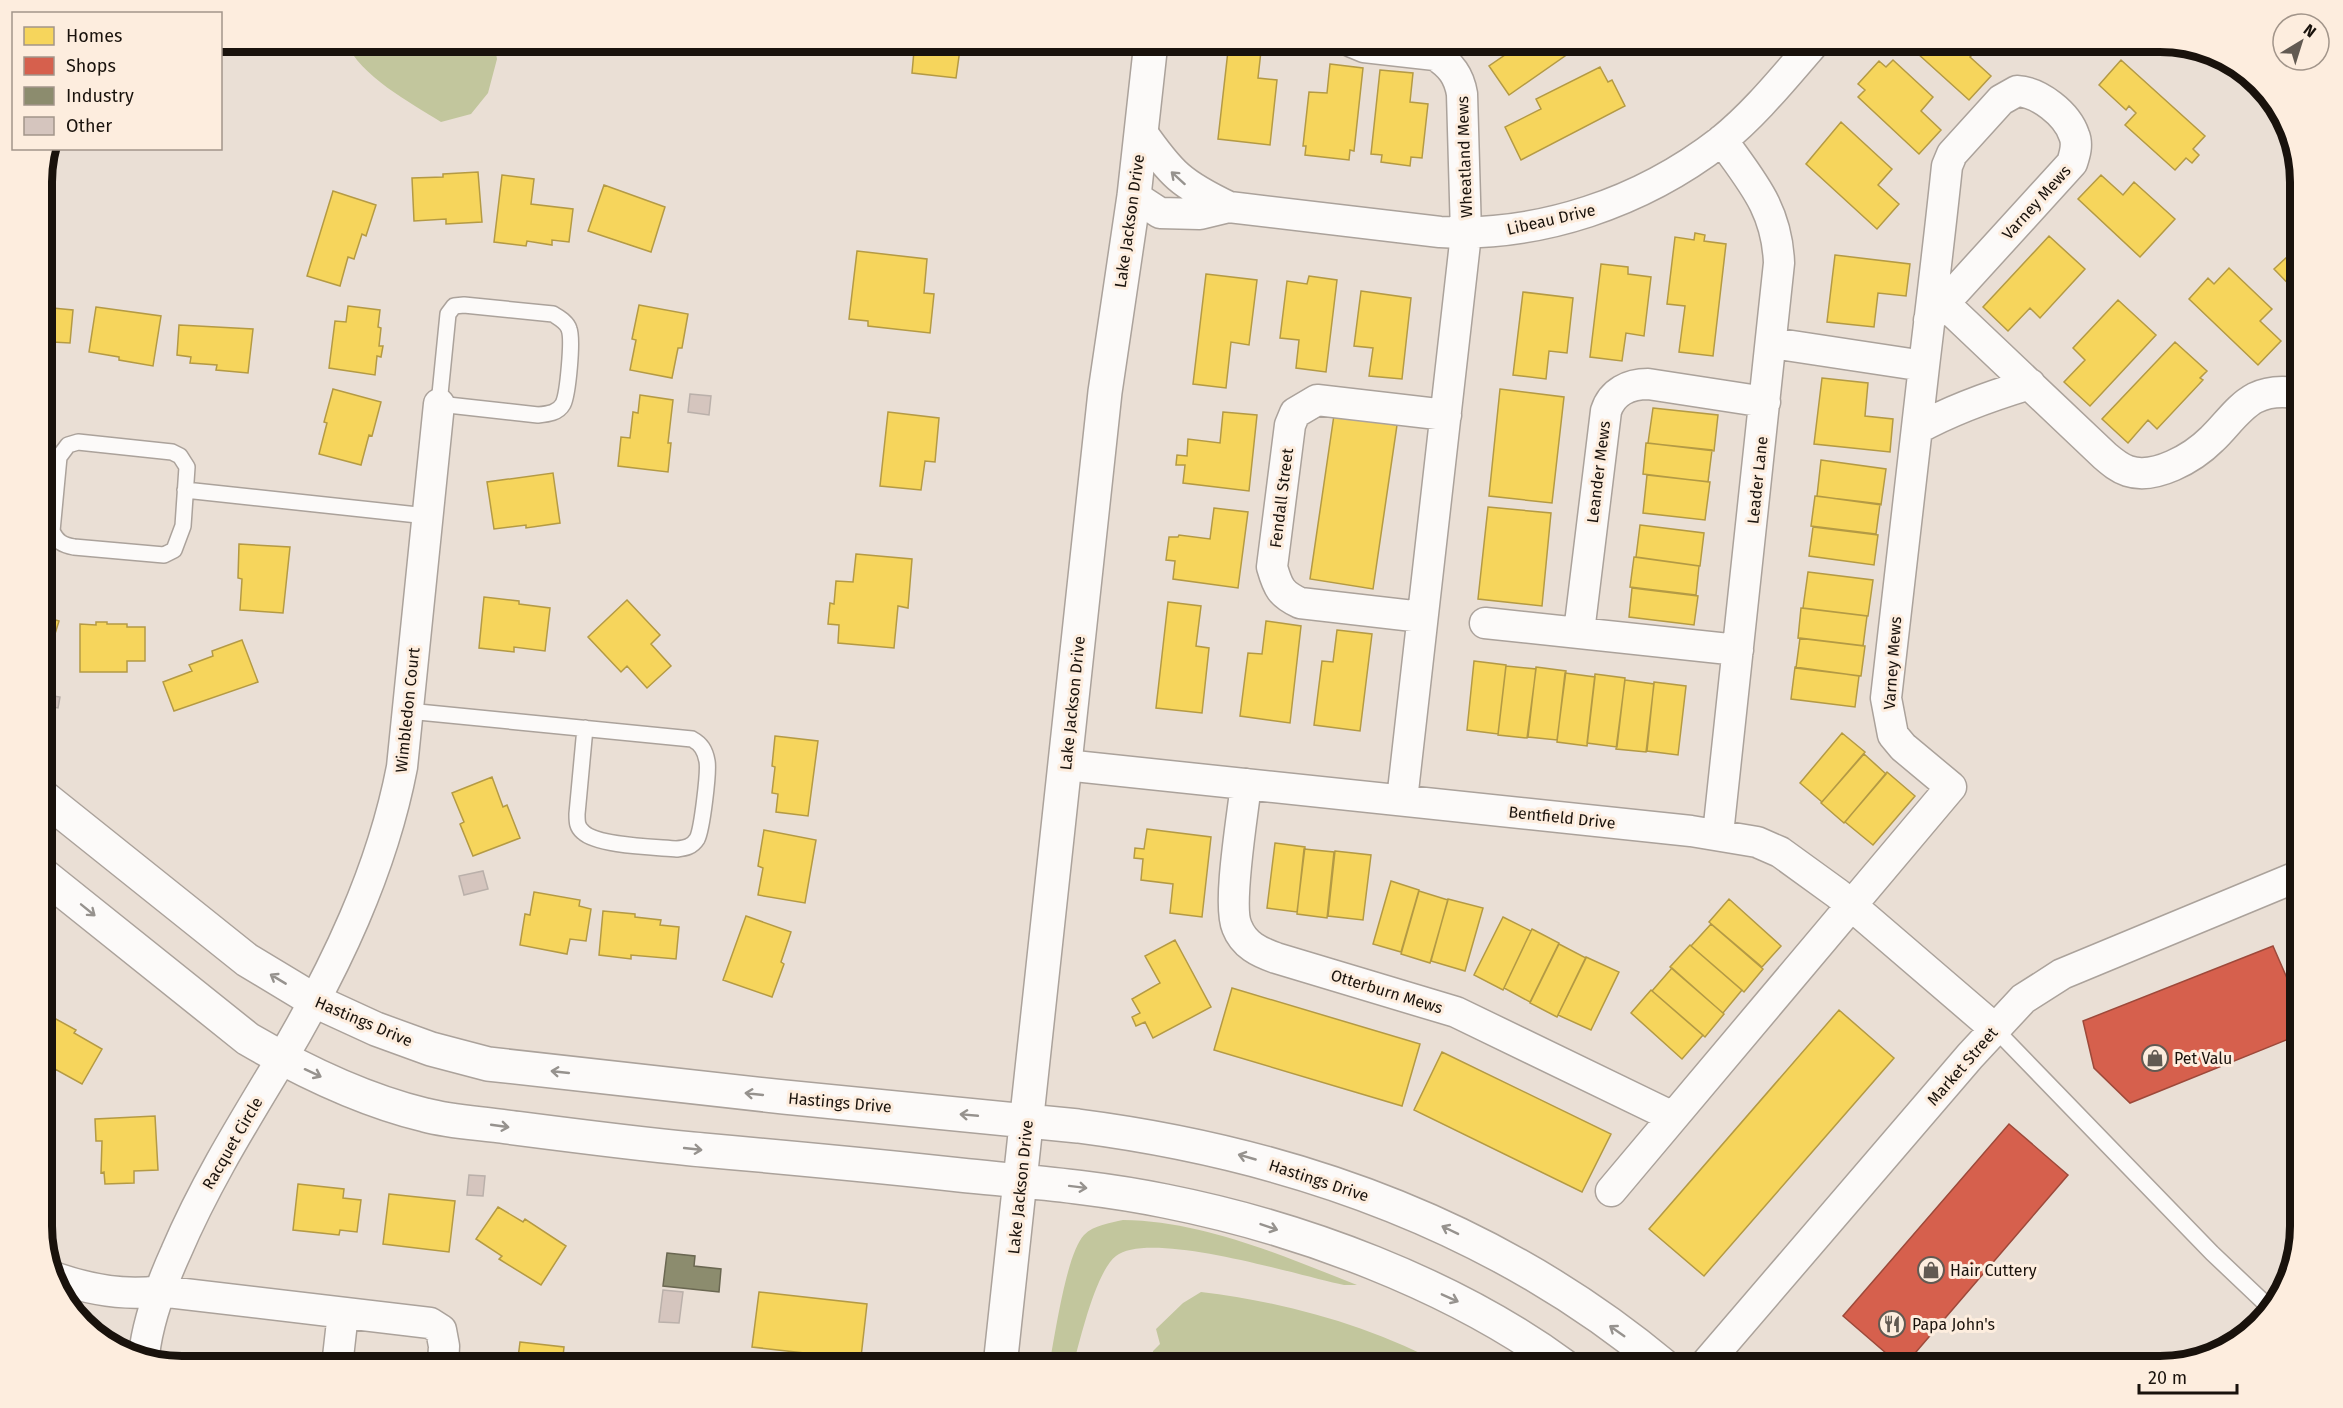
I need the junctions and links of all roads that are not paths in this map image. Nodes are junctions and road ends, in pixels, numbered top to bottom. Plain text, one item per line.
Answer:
1 (1432, 52) edge
2 (1806, 52) edge
3 (1150, 53) edge
4 (1141, 131) junction
5 (1722, 140) junction
6 (1134, 196) junction
7 (1229, 207) junction
8 (1466, 234) junction
9 (1936, 306) junction
10 (1772, 343) junction
11 (1924, 366) junction
12 (2030, 384) junction
13 (2290, 393) edge
14 (1765, 402) junction
15 (439, 404) junction
16 (1446, 415) junction
17 (1917, 429) junction
18 (185, 490) junction
19 (427, 516) junction
20 (53, 520) edge
21 (53, 533) edge
22 (1422, 617) junction
23 (1485, 623) dead end
24 (1578, 632) junction
25 (1738, 650) junction
26 (408, 711) junction
27 (585, 728) junction
28 (1065, 765) junction
29 (1246, 784) junction
30 (1402, 800) junction
31 (53, 805) edge
32 (1718, 834) junction
33 (2290, 880) edge
34 (53, 883) edge
35 (1850, 904) junction
36 (315, 1001) junction
37 (1994, 1028) junction
38 (282, 1058) junction
39 (1672, 1117) junction
40 (1027, 1120) junction
41 (1020, 1180) junction
42 (1611, 1191) dead end
43 (65, 1280) edge
44 (159, 1291) junction
45 (2265, 1303) edge
46 (344, 1313) junction
47 (145, 1350) edge
48 (338, 1356) edge
49 (444, 1356) edge
50 (1001, 1356) edge
51 (1551, 1356) edge
52 (1650, 1356) edge
53 (1713, 1356) edge

1 - 8 street, Wheatland Mews
2 - 5 street, Libeau Drive
3 - 4 street, Lake Jackson Drive
4 - 6 street, Lake Jackson Drive
7 -> 4 street, Libeau Drive
5 - 8 street, Libeau Drive
5 - 10 street, Leader Lane
6 - 7 street, Libeau Drive
6 - 28 street, Lake Jackson Drive
7 - 8 street, Libeau Drive
8 - 16 street
9 - 9 street, Varney Mews
9 - 11 street, Varney Mews
9 - 12 street
10 - 11 street
10 - 14 street, Leader Lane
11 - 17 street, Varney Mews
12 - 13 street
12 - 17 street
14 - 24 street, Leander Mews
14 - 25 street, Leader Lane
15 - 15 lane
15 - 19 street, Wimbledon Court
16 - 22 street
16 - 22 street, Fendall Street
17 - 35 street, Varney Mews
18 - 19 lane
18 - 20 lane
18 - 21 lane
19 - 26 street, Wimbledon Court
22 - 30 street
23 - 24 street
24 - 25 street
25 - 32 street, Leader Lane
26 - 27 lane
26 - 36 street, Wimbledon Court
27 - 27 lane
28 - 29 street, Bentfield Drive
28 - 40 street, Lake Jackson Drive
29 - 30 street, Bentfield Drive
29 - 39 street, Otterburn Mews
30 - 32 street, Bentfield Drive
36 -> 31 street, Hastings Drive
32 - 35 street, Bentfield Drive
33 - 37 street, Market Street
34 -> 38 street
35 - 37 street, Bentfield Drive
35 - 39 street
36 - 38 street, Racquet Circle
40 -> 36 street, Hastings Drive
37 - 45 lane
37 - 53 street, Market Street
38 -> 41 street
38 - 44 street, Racquet Circle
39 - 42 street
40 - 41 street, Lake Jackson Drive
52 -> 40 street, Hastings Drive
41 - 50 street, Lake Jackson Drive
41 -> 51 street
43 - 44 street
44 - 46 street
44 - 47 street, Racquet Circle
46 - 48 street
46 - 49 street

